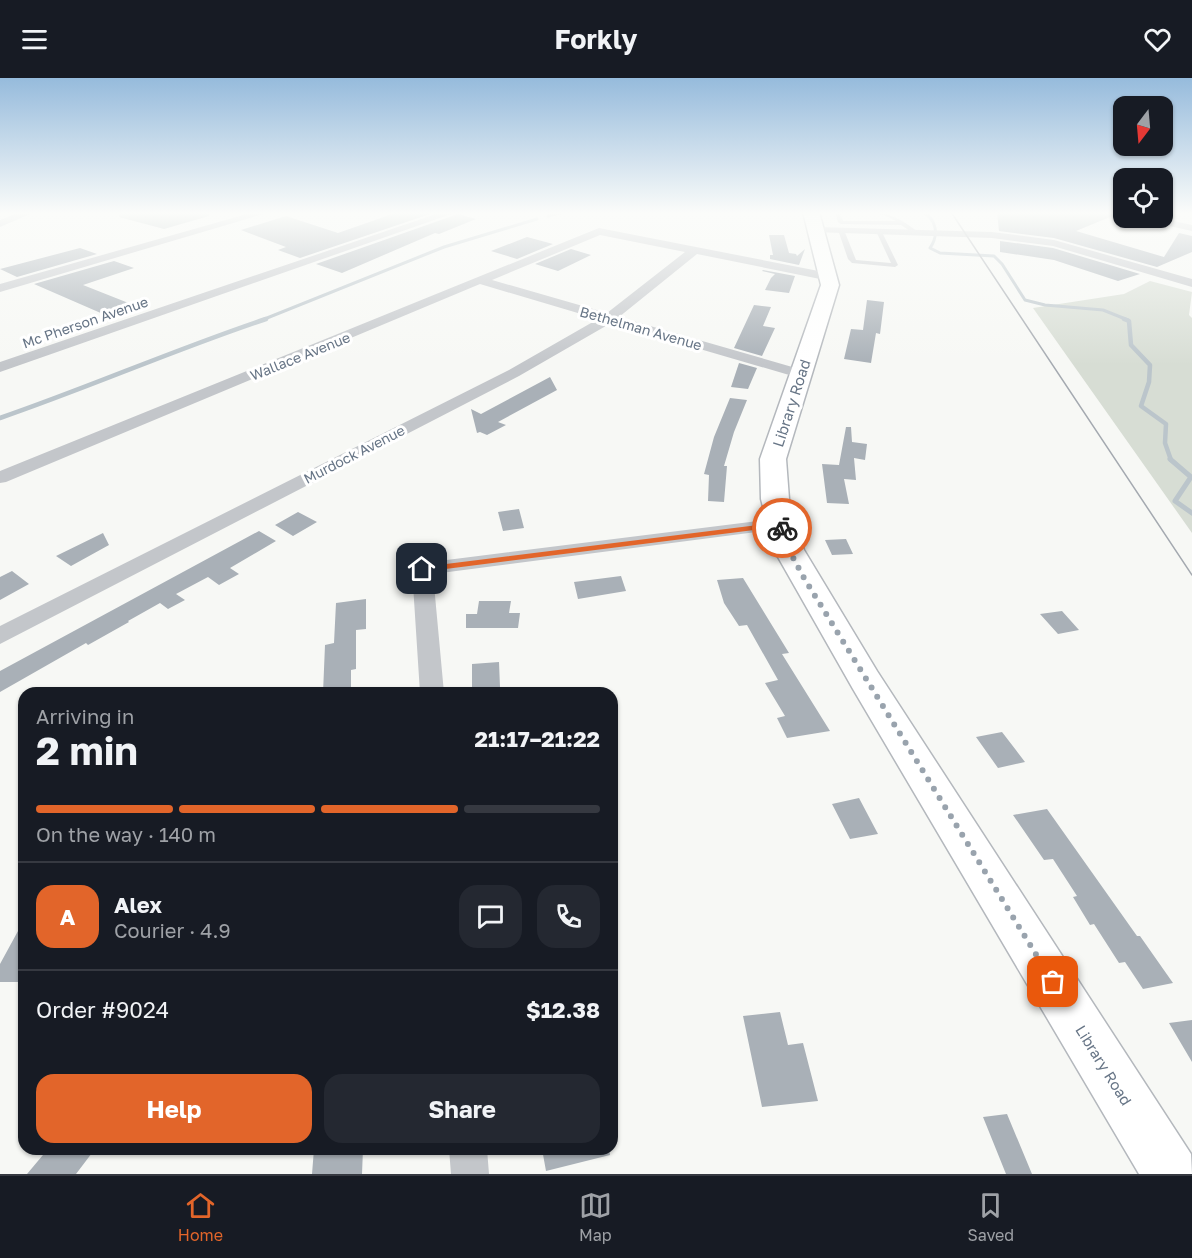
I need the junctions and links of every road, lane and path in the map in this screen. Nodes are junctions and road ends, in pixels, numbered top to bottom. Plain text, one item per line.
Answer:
1 (87, 263) edge
2 (303, 263) edge
3 (524, 263) edge
4 (678, 263) edge
5 (760, 263) edge
6 (830, 263) edge
7 (870, 263) edge
8 (894, 263) edge
9 (1124, 263) edge
10 (830, 277) junction
11 (482, 281) junction
12 (1192, 283) edge
13 (0, 288) edge
14 (608, 319) junction
15 (0, 367) edge
16 (801, 374) junction
17 (0, 478) edge
18 (781, 524) junction
19 (0, 636) edge
20 (432, 687) edge
21 (468, 1155) edge
22 (470, 1174) edge
23 (1171, 1174) edge

1 - 13 street
2 - 15 street, Mc Pherson Avenue
3 - 11 street, Wallace Avenue
4 - 14 street, Murdock Avenue
5 - 10 street
6 - 10 main road, Library Road
7 - 8 lane
9 - 12 street
10 - 16 main road, Library Road
11 - 14 street, Bethelman Avenue
11 - 17 street, Wallace Avenue
14 - 16 street, Bethelman Avenue
14 - 19 street, Murdock Avenue
16 - 18 main road, Library Road
18 - 20 street
18 - 23 main road, Library Road
21 - 22 street

